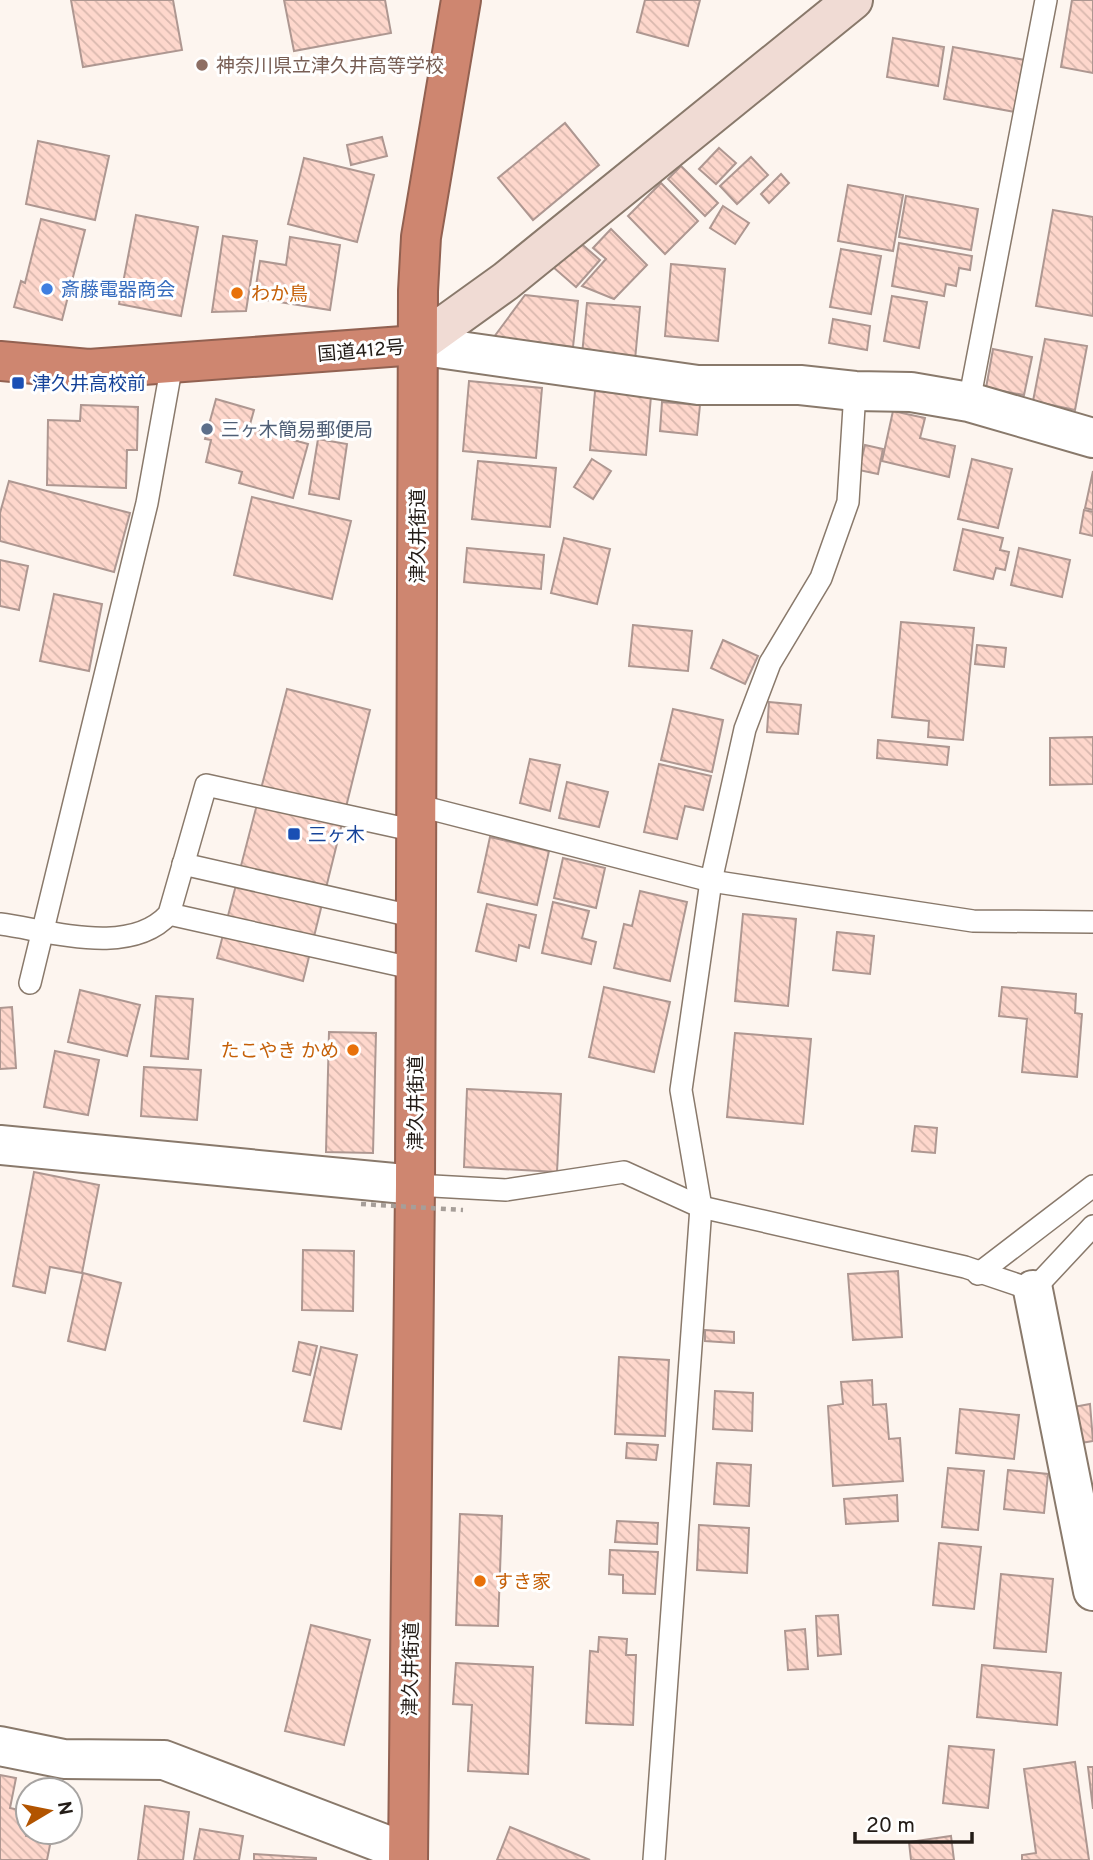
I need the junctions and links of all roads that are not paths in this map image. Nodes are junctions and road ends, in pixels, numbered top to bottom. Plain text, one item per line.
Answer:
1 (461, 0) edge
2 (853, 0) edge
3 (1046, 0) edge
4 (417, 345) junction
5 (0, 361) edge
6 (172, 364) junction
7 (855, 391) junction
8 (969, 402) junction
9 (1093, 438) edge
10 (416, 818) junction
11 (183, 864) junction
12 (711, 881) junction
13 (169, 914) junction
14 (416, 917) junction
15 (1093, 922) edge
16 (0, 924) edge
17 (43, 930) junction
18 (416, 969) junction
19 (30, 983) dead end
20 (0, 1145) edge
21 (415, 1185) junction
22 (1093, 1186) edge
23 (701, 1207) junction
24 (1093, 1226) edge
25 (978, 1274) junction
26 (1033, 1290) junction
27 (1093, 1591) edge
28 (0, 1746) edge
29 (408, 1857) edge
30 (654, 1860) edge

1 - 4 highway, 国道412号
2 - 4 street
3 - 8 lane
4 - 6 highway, 国道412号
4 - 7 street
4 - 10 highway, 津久井街道
5 - 6 highway, 国道412号
6 - 17 lane
7 - 8 street
7 - 12 lane
8 - 9 street
10 - 11 lane
10 - 12 lane
10 - 14 highway, 津久井街道
11 - 13 lane
11 - 14 lane
12 - 15 lane
12 - 23 lane
13 - 17 lane
13 - 18 lane
14 - 18 highway, 津久井街道
16 - 17 lane
17 - 19 lane
18 - 21 highway, 津久井街道
20 - 21 street
21 - 23 lane
21 - 29 highway, 津久井街道
22 - 25 lane
23 - 25 lane
23 - 30 lane
24 - 26 lane
25 - 26 lane
26 - 27 street
28 - 29 street

